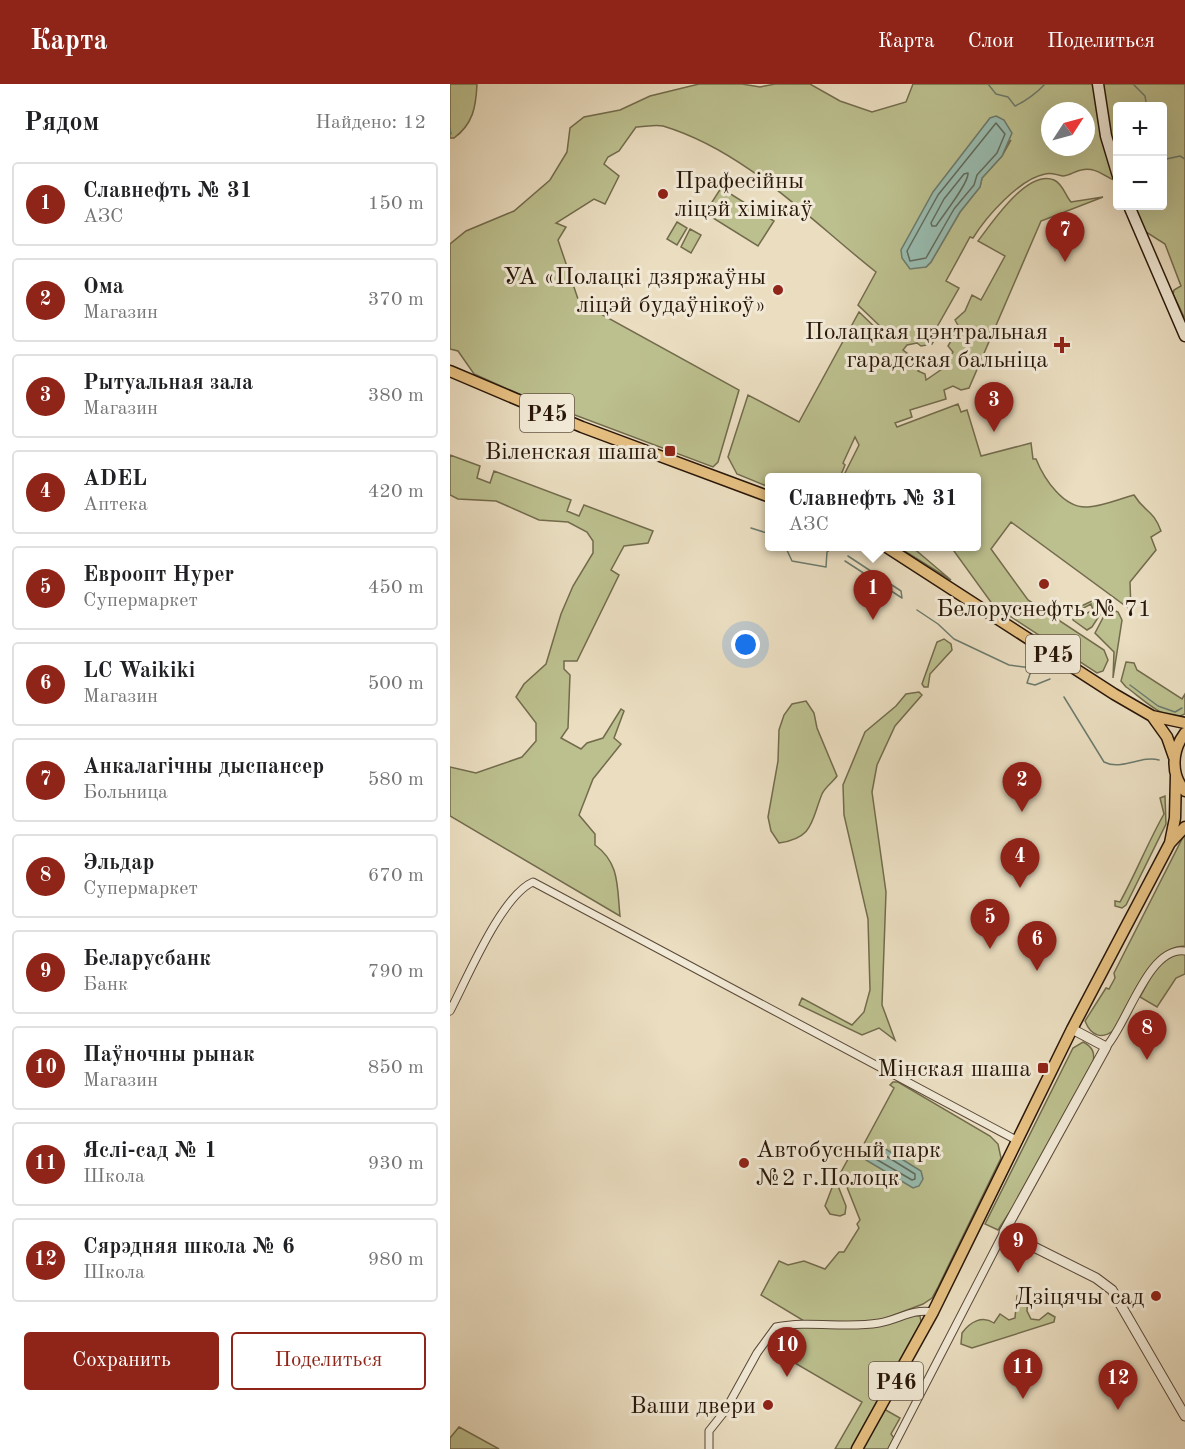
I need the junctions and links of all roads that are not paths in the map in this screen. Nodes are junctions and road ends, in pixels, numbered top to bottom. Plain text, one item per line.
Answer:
1 (1098, 84) edge
2 (1113, 159) edge
3 (1131, 210) edge
4 (1185, 336) edge
5 (450, 371) edge
6 (765, 495) edge
7 (893, 551) edge
8 (1152, 716) junction
9 (1185, 723) edge
10 (1184, 733) edge
11 (1175, 759) junction
12 (1176, 775) junction
13 (1185, 791) edge
14 (1185, 827) edge
15 (1170, 843) junction
16 (1185, 951) edge
17 (450, 1011) edge
18 (1072, 1029) junction
19 (1106, 1047) junction
20 (1018, 1141) junction
21 (1004, 1232) junction
22 (933, 1312) junction
23 (1185, 1416) edge
24 (708, 1449) edge
25 (857, 1449) edge
26 (892, 1449) edge

1 - 2 main road
3 - 4 main road
5 - 6 main road, Р45
7 - 8 main road, Р45
8 - 9 main road, Р45
8 - 11 main road, Р45
10 - 11 main road, Р46
11 - 12 main road, Р46
12 - 13 main road, Р46
12 - 15 main road, Р46
14 - 15 main road, Р46
15 - 18 main road, Р46
16 - 19 street
17 - 20 street
18 - 19 street
18 - 20 main road, Р46
19 - 21 street
20 - 22 main road, Р46
21 - 23 street
21 - 26 street
22 - 24 street
22 - 25 main road, Р46

